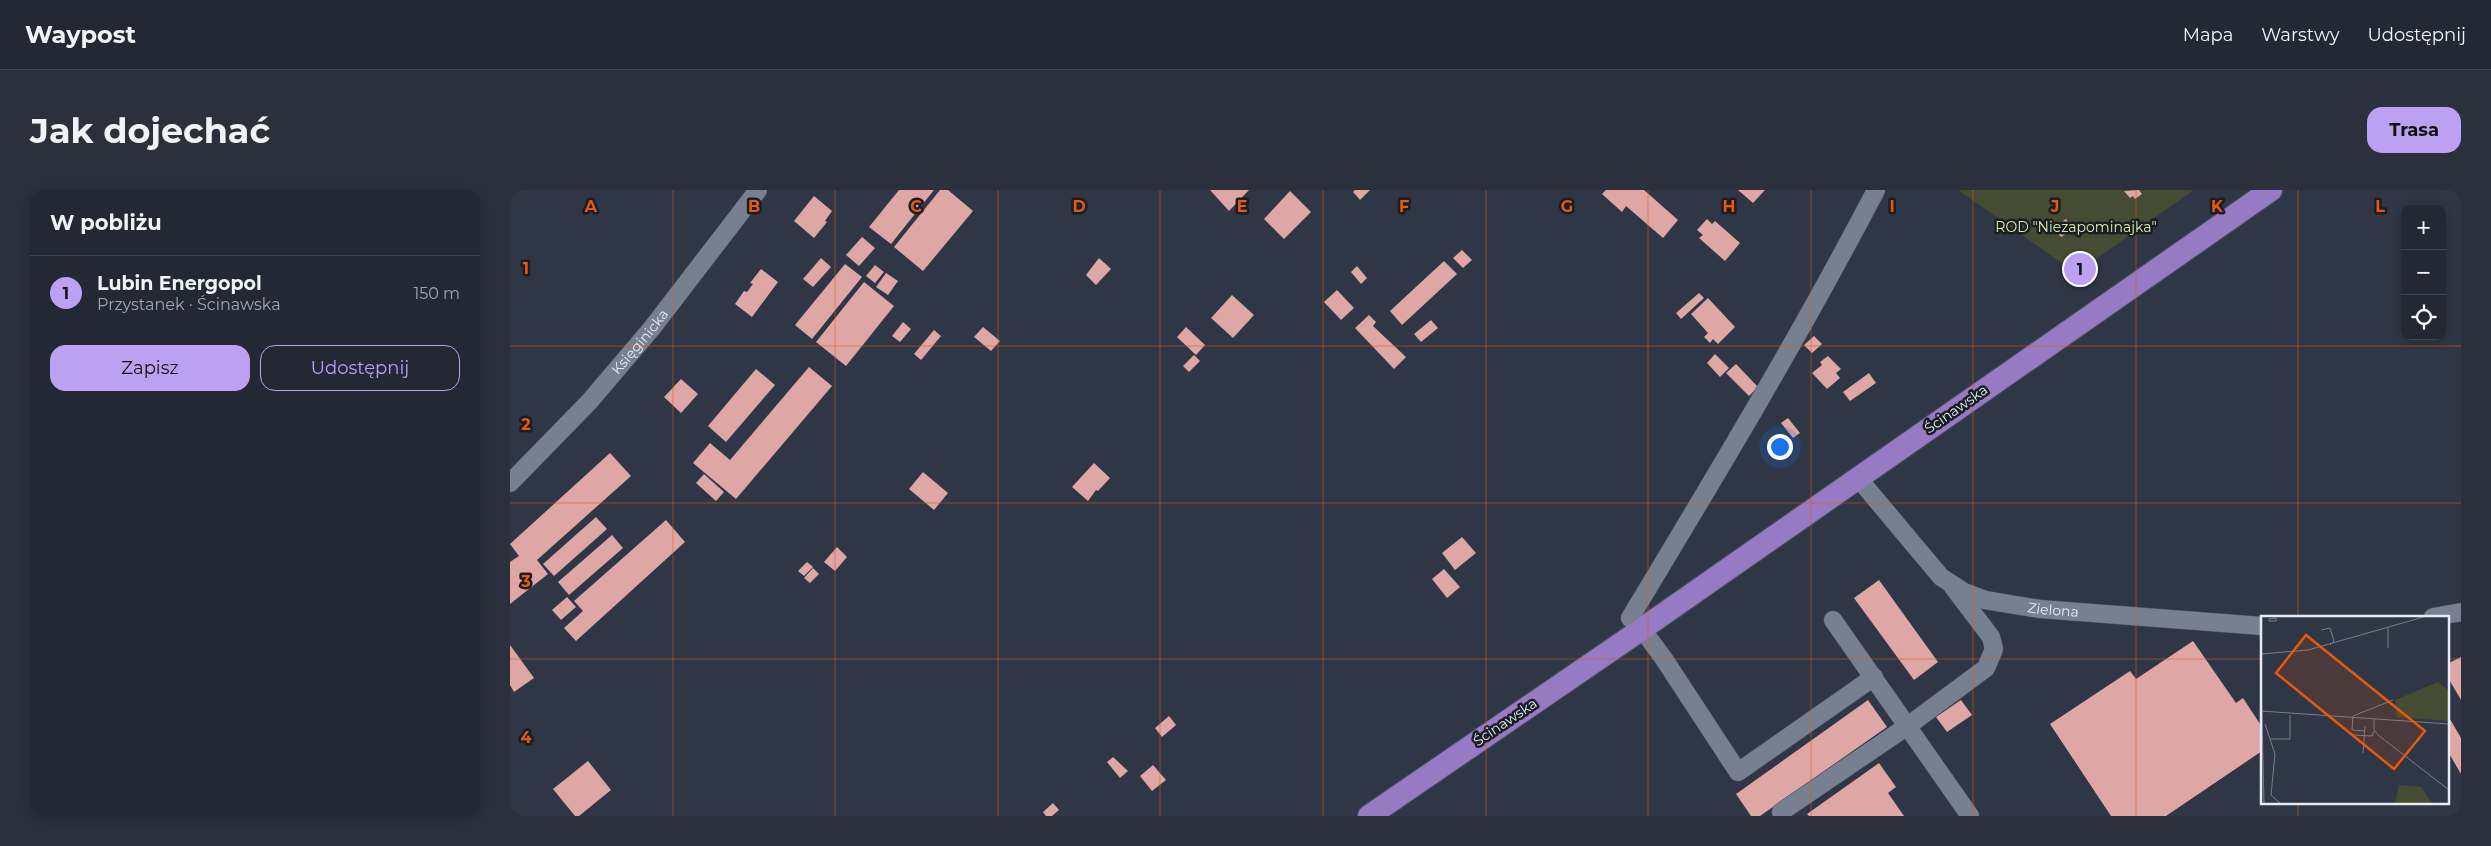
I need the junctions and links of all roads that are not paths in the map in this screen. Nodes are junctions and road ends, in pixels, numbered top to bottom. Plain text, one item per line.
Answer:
1 (758, 190) edge
2 (1876, 190) edge
3 (2271, 190) edge
4 (1858, 478) junction
5 (510, 483) edge
6 (1951, 585) junction
7 (2461, 612) edge
8 (2439, 616) edge
9 (1833, 620) dead end
10 (1636, 623) junction
11 (2261, 626) edge
12 (1874, 676) junction
13 (1909, 725) junction
14 (1781, 812) dead end
15 (1369, 816) edge
16 (1970, 816) edge

1 - 5 street, Księginicka
2 - 10 street, Ścinawska
3 - 4 main road, Ścinawska
4 - 6 street, Zielona
4 - 10 main road, Ścinawska
6 - 11 street, Zielona
6 - 13 street
7 - 8 street
9 - 12 street
10 - 12 street
10 - 15 main road, Ścinawska
12 - 13 street
13 - 14 street
13 - 16 street

